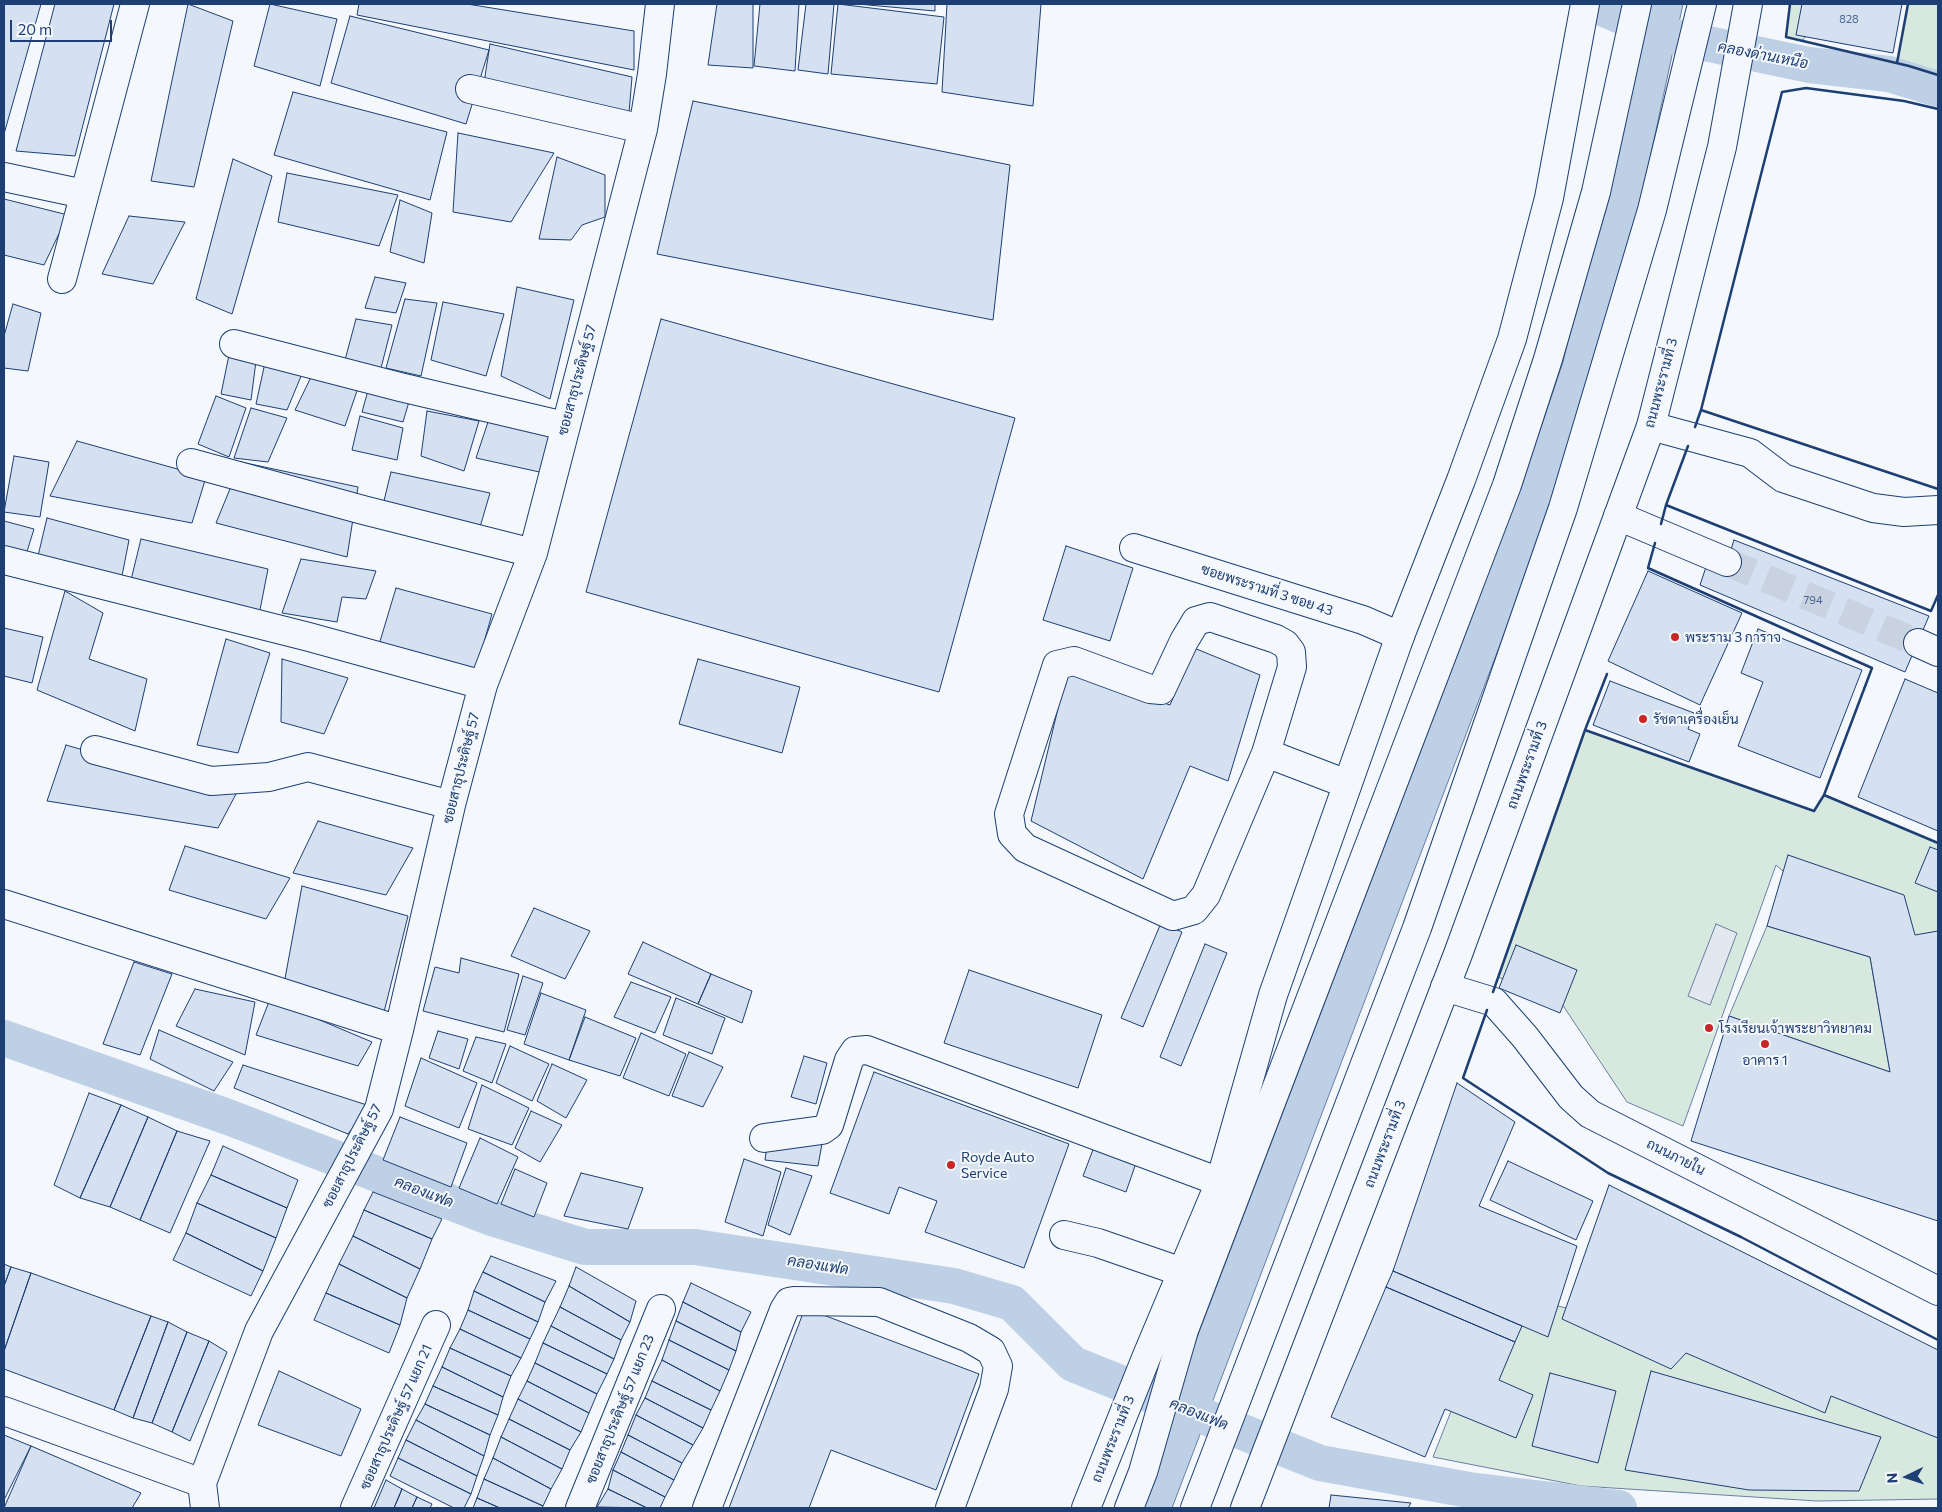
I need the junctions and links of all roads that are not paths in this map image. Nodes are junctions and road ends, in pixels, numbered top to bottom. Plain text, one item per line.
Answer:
1 (135, 4) edge
2 (660, 4) edge
3 (1585, 4) edge
4 (1637, 4) edge
5 (1700, 14) edge
6 (1746, 16) edge
7 (470, 89) dead end
8 (643, 129) junction
9 (4, 176) edge
10 (84, 194) junction
11 (62, 279) dead end
12 (234, 344) dead end
13 (566, 426) junction
14 (1650, 426) junction
15 (191, 463) dead end
16 (1938, 510) edge
17 (1618, 516) junction
18 (1134, 548) dead end
19 (533, 553) junction
20 (4, 560) edge
21 (1727, 562) tunnel mouth
22 (1400, 636) junction
23 (482, 685) junction
24 (95, 750) dead end
25 (1266, 753) junction
26 (1347, 784) junction
27 (451, 805) junction
28 (4, 904) edge
29 (1445, 987) junction
30 (399, 1030) junction
31 (764, 1138) dead end
32 (1220, 1182) junction
33 (1064, 1235) dead end
34 (1182, 1272) junction
35 (1938, 1291) edge
36 (661, 1309) dead end
37 (436, 1325) dead end
38 (4, 1411) edge
39 (204, 1496) edge
40 (1197, 1502) edge
41 (355, 1508) edge
42 (580, 1508) edge
43 (707, 1508) edge
44 (950, 1508) edge
45 (1086, 1508) edge
46 (1129, 1508) edge
47 (1245, 1508) edge

1 - 10 street
2 - 8 street, ซอยสาธุประดิษฐ์ 57
3 - 22 street, ถนนพระรามที่ 3
4 - 46 street
5 - 40 street
6 - 14 street, ถนนพระรามที่ 3
7 - 8 street
8 - 13 street, ซอยสาธุประดิษฐ์ 57
9 - 10 street
10 - 11 street
12 - 13 street
13 - 19 street, ซอยสาธุประดิษฐ์ 57
14 - 16 street
14 - 17 street, ถนนพระรามที่ 3
15 - 19 street
17 - 21 street
17 - 29 street, ถนนพระรามที่ 3
18 - 22 street, ซอยพระรามที่ 3 ซอย 43
19 - 23 street, ซอยสาธุประดิษฐ์ 57
20 - 23 street
22 - 26 street, ถนนพระรามที่ 3
23 - 27 street, ซอยสาธุประดิษฐ์ 57
24 - 27 street
25 - 25 street
25 - 26 street
26 - 32 street, ถนนพระรามที่ 3
27 - 30 street, ซอยสาธุประดิษฐ์ 57
28 - 30 street
29 - 35 street, ถนนภายใน
29 - 47 street, ถนนพระรามที่ 3
30 - 39 street, ซอยสาธุประดิษฐ์ 57
31 - 32 street
32 - 34 street, ถนนพระรามที่ 3
33 - 34 street
34 - 45 street, ถนนพระรามที่ 3
36 - 42 street, ซอยสาธุประดิษฐ์ 57 แยก 23
37 - 41 street, ซอยสาธุประดิษฐ์ 57 แยก 21
38 - 39 street
43 - 44 street

